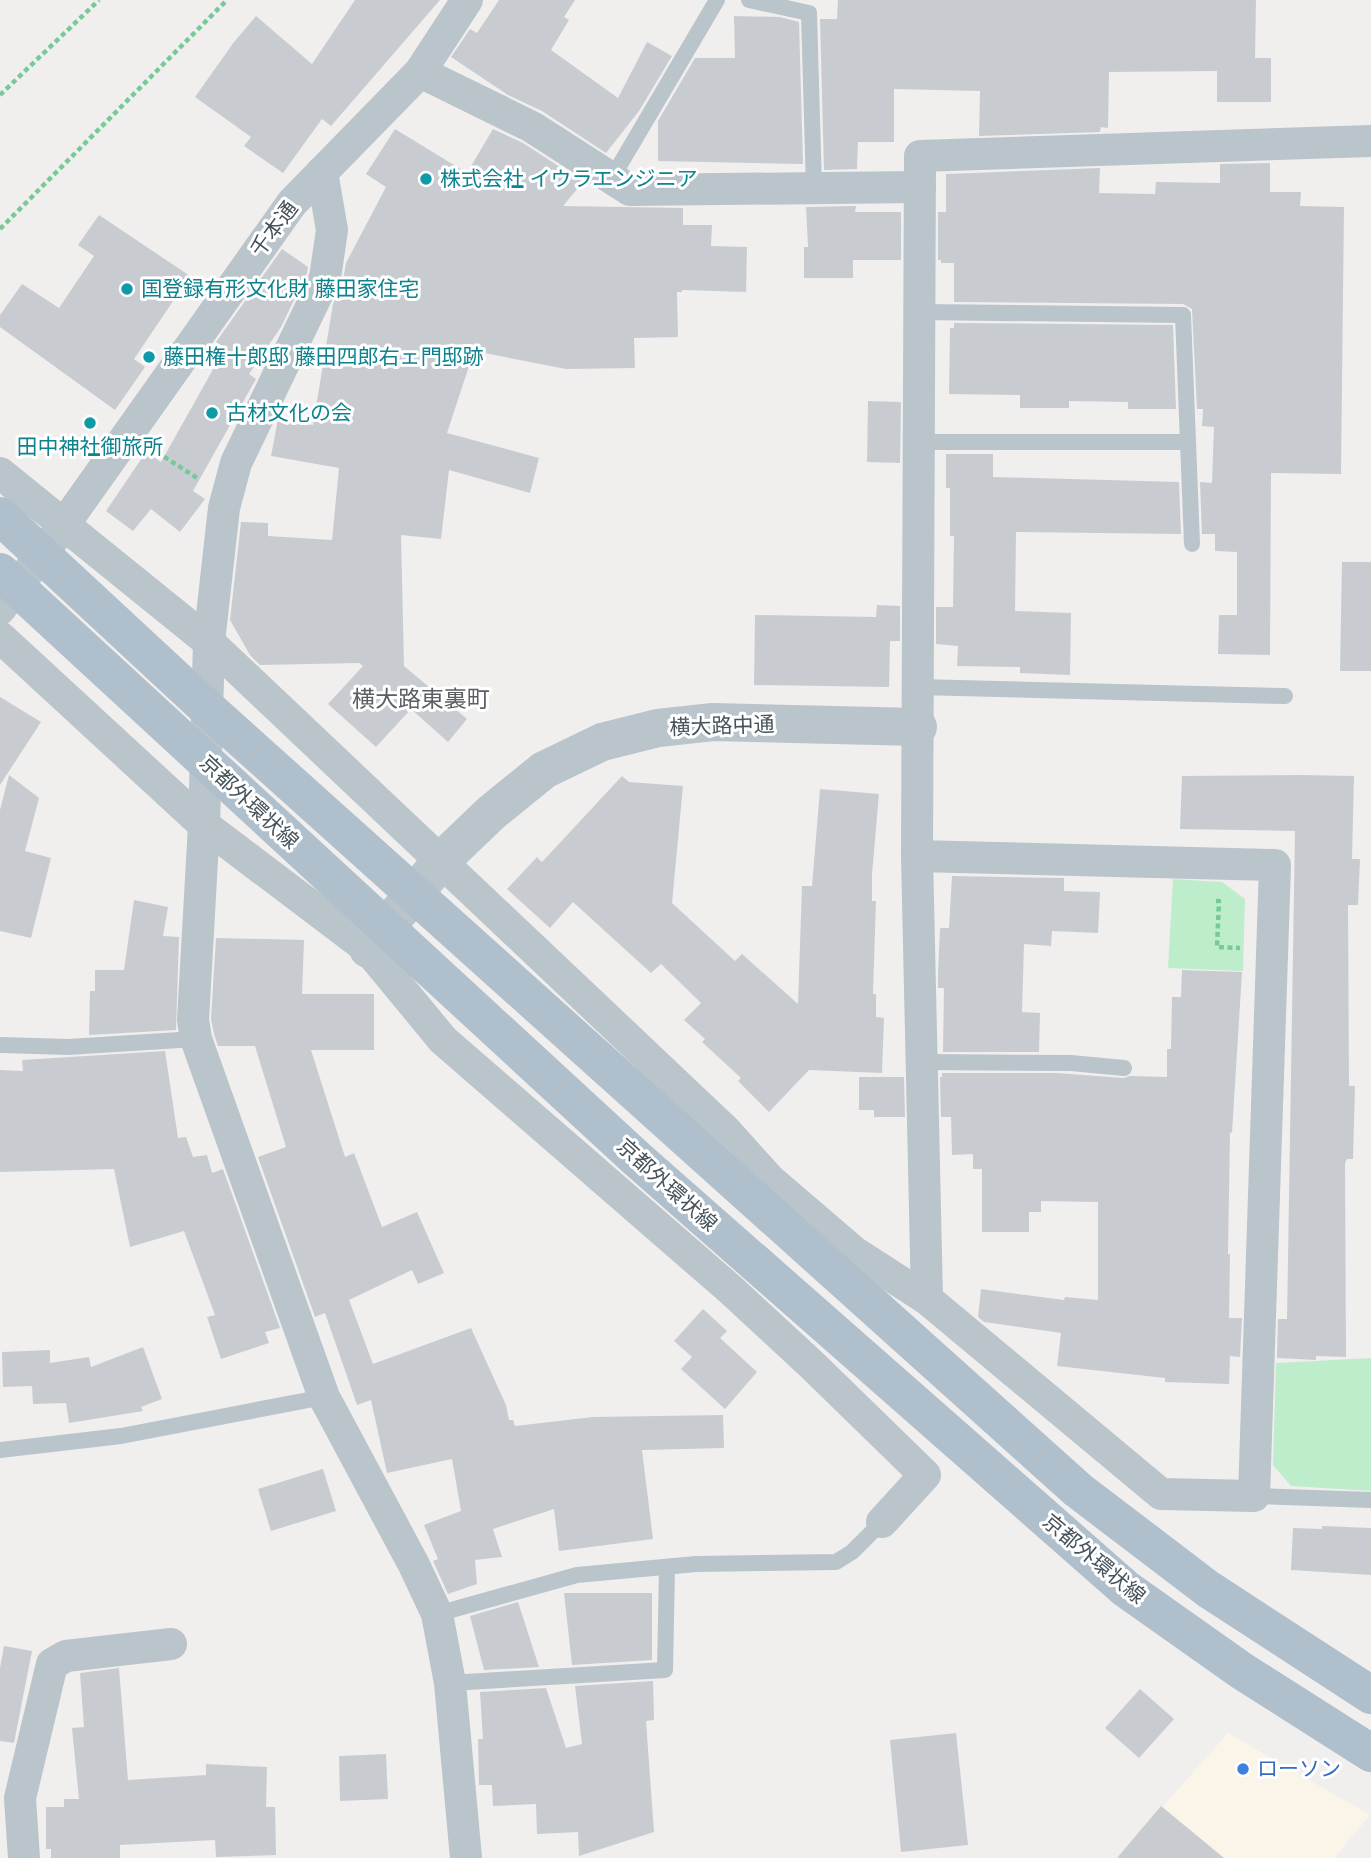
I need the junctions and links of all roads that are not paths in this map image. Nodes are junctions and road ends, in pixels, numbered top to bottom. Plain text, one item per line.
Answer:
1 (467, 0) edge
2 (717, 0) edge
3 (749, 0) edge
4 (420, 72) junction
5 (1371, 141) edge
6 (322, 172) junction
7 (612, 177) junction
8 (920, 187) junction
9 (814, 188) junction
10 (919, 312) junction
11 (919, 442) junction
12 (1188, 442) junction
13 (0, 473) edge
14 (0, 516) edge
15 (63, 526) junction
16 (1192, 544) dead end
17 (0, 572) edge
18 (0, 609) edge
19 (0, 636) edge
20 (209, 642) junction
21 (918, 687) junction
22 (1285, 696) dead end
23 (918, 727) junction
24 (204, 825) junction
25 (917, 856) junction
26 (442, 860) junction
27 (368, 949) junction
28 (196, 1039) junction
29 (0, 1045) edge
30 (922, 1062) junction
31 (1124, 1068) dead end
32 (927, 1299) junction
33 (324, 1397) junction
34 (0, 1450) edge
35 (1254, 1496) junction
36 (1371, 1500) edge
37 (881, 1522) joint
38 (667, 1567) junction
39 (437, 1614) junction
40 (171, 1644) dead end
41 (450, 1683) junction
42 (1371, 1695) edge
43 (1371, 1753) edge
44 (24, 1858) edge
45 (466, 1858) edge

1 - 4 street, 千本通
2 - 7 lane
3 - 9 lane
4 - 6 street, 千本通
4 - 7 street
5 - 8 street
6 - 15 street, 千本通
6 - 20 street
7 - 9 street
8 - 9 street
8 - 10 street
10 - 11 street
10 - 12 lane
11 - 12 lane
11 - 21 street
12 - 16 lane
13 - 15 street
14 - 42 main road, 京都外環状線
15 - 18 street, 千本通
15 - 20 street
17 - 43 main road, 京都外環状線
19 - 24 street
20 - 24 street
20 - 26 street
21 - 22 lane
21 - 23 street
23 - 25 street
23 - 26 street, 横大路中通
24 - 27 street
24 - 28 street
25 - 30 street
25 - 35 street
26 - 27 street, 横大路中通
26 - 32 street
27 - 37 street
28 - 29 lane
28 - 33 street
30 - 31 lane
30 - 32 street
32 - 35 street
33 - 34 lane
33 - 39 street
35 - 36 lane
37 - 38 lane
38 - 39 lane
38 - 41 lane
39 - 41 street
40 - 44 street
41 - 45 street

